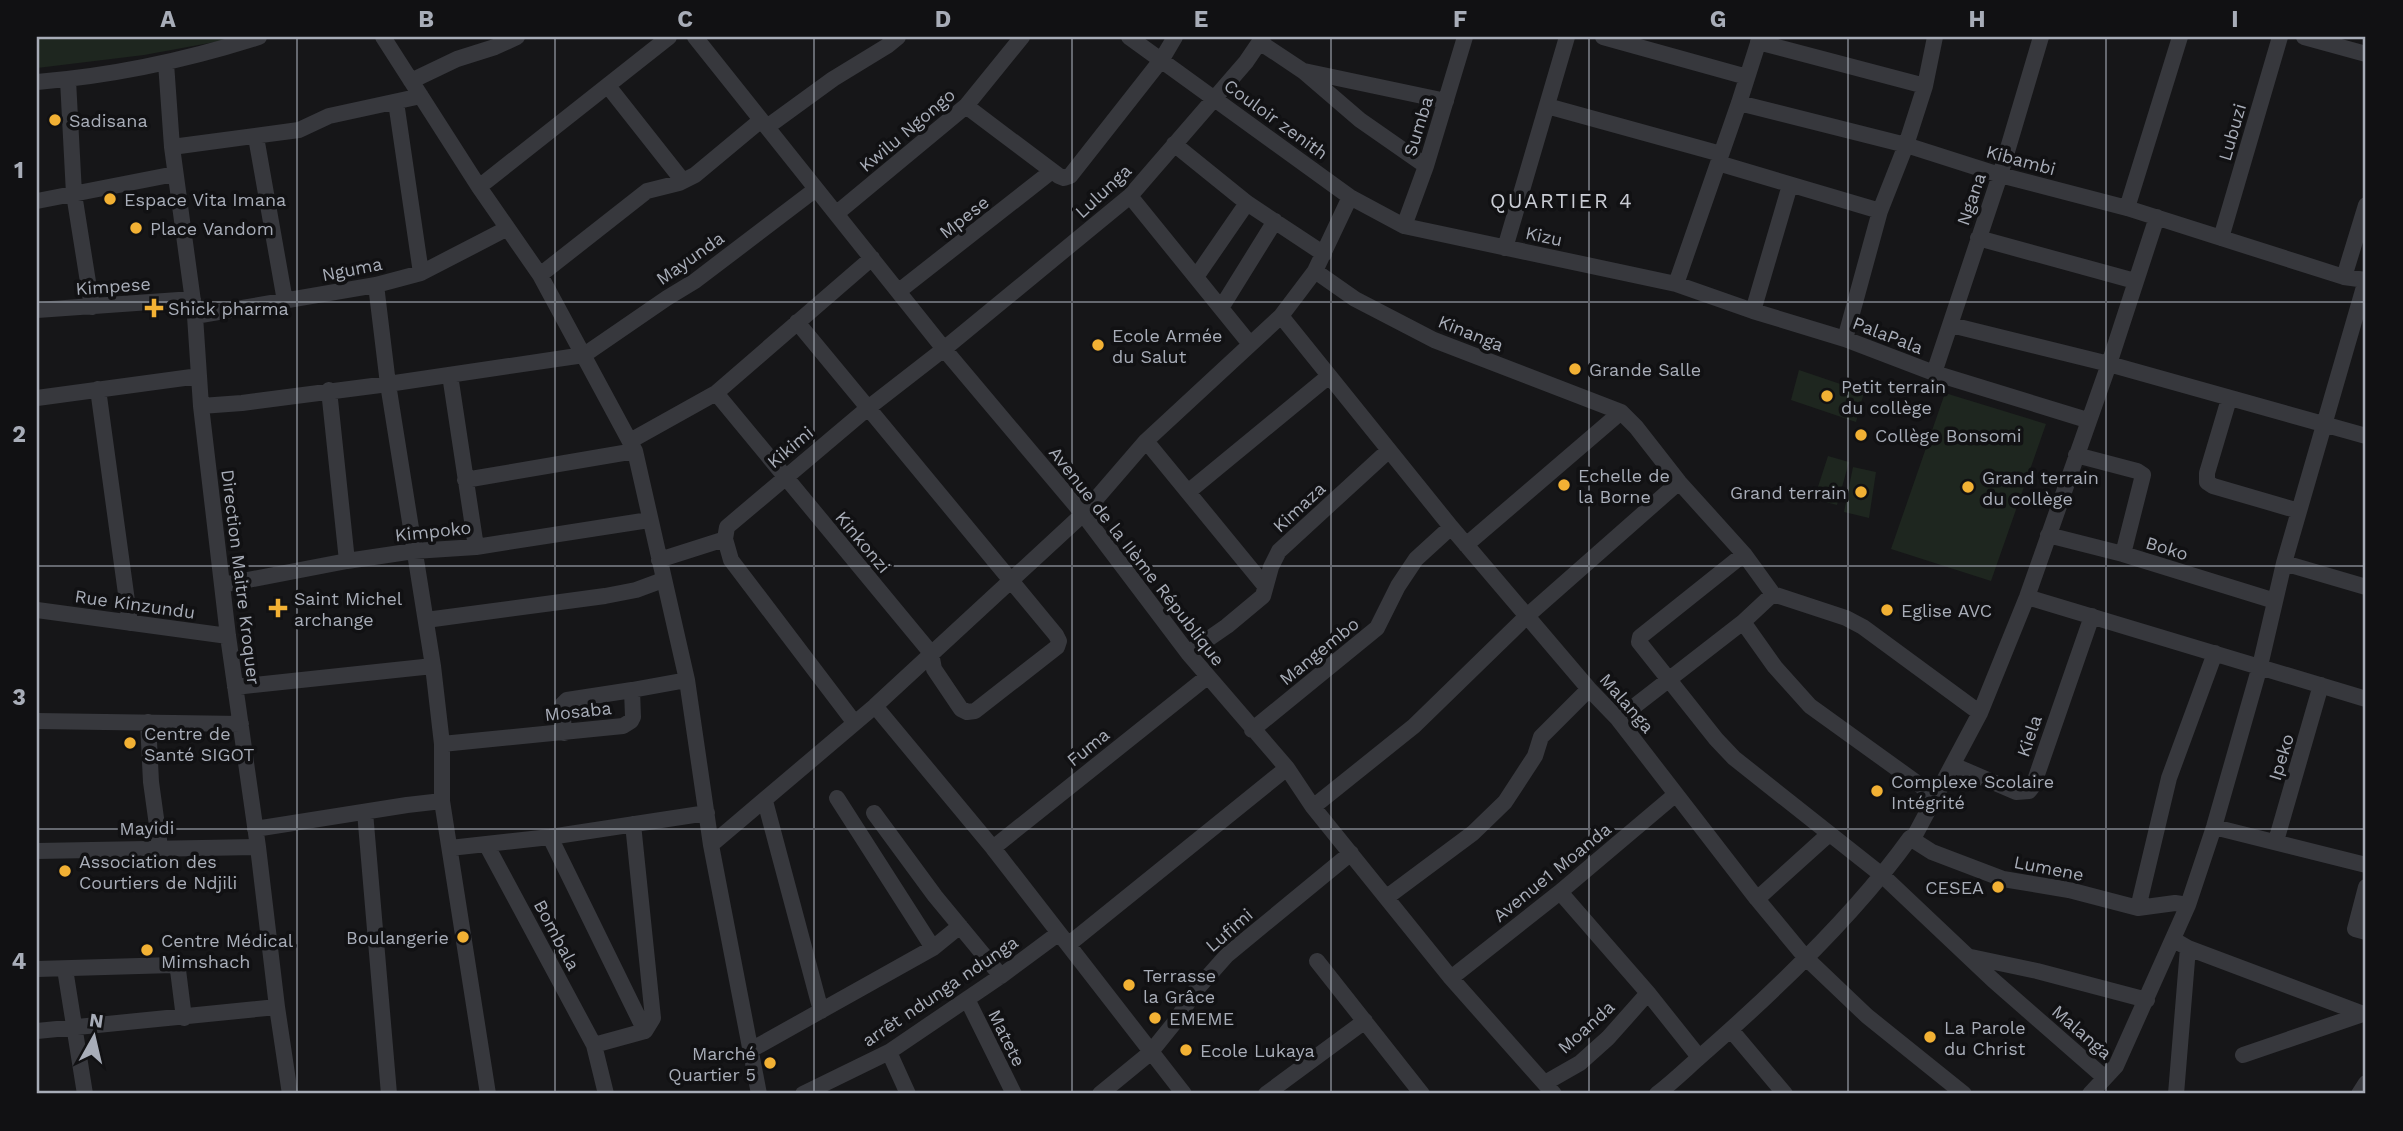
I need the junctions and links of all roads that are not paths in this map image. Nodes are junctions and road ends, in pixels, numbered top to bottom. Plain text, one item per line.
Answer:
1 (259, 37) edge
2 (383, 37) edge
3 (517, 37) edge
4 (670, 37) edge
5 (898, 37) edge
6 (1022, 37) edge
7 (1129, 37) edge
8 (1175, 37) edge
9 (1465, 37) edge
10 (1567, 37) edge
11 (1602, 37) edge
12 (1935, 37) edge
13 (2041, 37) edge
14 (2180, 37) edge
15 (2280, 37) edge
16 (2304, 37) edge
17 (699, 38) edge
18 (1759, 39) edge
19 (1262, 40) edge
20 (2366, 54) edge
21 (1162, 60) junction
22 (166, 63) junction
23 (1303, 71) junction
24 (1747, 77) junction
25 (68, 79) junction
26 (411, 81) junction
27 (37, 82) edge
28 (608, 86) junction
29 (1924, 86) junction
30 (421, 96) junction
31 (1214, 97) junction
32 (1446, 101) junction
33 (396, 102) junction
34 (1740, 103) junction
35 (966, 106) junction
36 (1547, 106) junction
37 (764, 124) junction
38 (256, 137) junction
39 (1174, 144) junction
40 (1906, 145) junction
41 (172, 147) junction
42 (1720, 159) junction
43 (1426, 166) junction
44 (1052, 171) junction
45 (175, 174) junction
46 (2000, 175) junction
47 (683, 181) junction
48 (1790, 185) junction
49 (479, 187) junction
50 (816, 189) junction
51 (74, 194) junction
52 (1130, 196) junction
53 (1350, 197) junction
54 (37, 201) edge
55 (1247, 203) junction
56 (2366, 205) edge
57 (2127, 208) junction
58 (1880, 212) junction
59 (837, 214) junction
60 (2157, 217) junction
61 (1275, 221) junction
62 (1404, 226) junction
63 (506, 229) junction
64 (1978, 238) junction
65 (2221, 238) junction
66 (1505, 248) junction
67 (1324, 254) junction
68 (872, 258) junction
69 (1315, 271) junction
70 (421, 273) junction
71 (540, 275) junction
72 (1196, 277) junction
73 (2344, 277) junction
74 (2366, 280) edge
75 (2134, 281) junction
76 (1676, 284) junction
77 (376, 285) junction
78 (899, 291) junction
79 (193, 299) junction
80 (285, 301) junction
81 (92, 307) junction
82 (1221, 308) junction
83 (37, 310) edge
84 (1753, 311) junction
85 (195, 316) junction
86 (1281, 316) junction
87 (797, 322) junction
88 (1951, 325) junction
89 (2359, 335) edge
90 (1845, 339) junction
91 (1250, 344) junction
92 (944, 349) junction
93 (584, 355) junction
94 (2109, 364) junction
95 (1934, 373) junction
96 (450, 375) junction
97 (199, 376) junction
98 (1329, 376) junction
99 (388, 384) junction
100 (98, 388) junction
101 (329, 390) junction
102 (716, 393) junction
103 (37, 398) edge
104 (2230, 399) junction
105 (201, 406) junction
106 (868, 408) junction
107 (1621, 412) junction
108 (2087, 420) junction
109 (2324, 424) junction
110 (2366, 436) edge
111 (1146, 441) junction
112 (633, 446) junction
113 (1388, 452) junction
114 (2076, 455) junction
115 (785, 477) junction
116 (466, 480) junction
117 (1679, 482) junction
118 (1188, 492) junction
119 (2299, 511) junction
120 (1083, 514) junction
121 (649, 520) junction
122 (1451, 527) junction
123 (2048, 535) junction
124 (725, 539) junction
125 (1466, 545) junction
126 (476, 547) junction
127 (414, 551) junction
128 (1744, 554) junction
129 (2123, 554) junction
130 (659, 560) junction
131 (348, 561) junction
132 (2284, 563) junction
133 (663, 580) junction
134 (1012, 580) junction
135 (222, 585) junction
136 (1265, 586) junction
137 (2366, 587) edge
138 (1773, 594) junction
139 (2027, 597) junction
140 (2275, 601) junction
141 (37, 610) edge
142 (1527, 616) junction
143 (2092, 616) junction
144 (426, 620) junction
145 (1743, 622) junction
146 (130, 623) junction
147 (228, 636) junction
148 (931, 653) junction
149 (1188, 653) junction
150 (2215, 653) junction
151 (433, 666) junction
152 (2260, 666) junction
153 (1207, 677) junction
154 (1669, 679) junction
155 (687, 680) junction
156 (2321, 685) junction
157 (235, 687) junction
158 (1590, 689) junction
159 (632, 690) junction
160 (2366, 699) edge
161 (875, 706) junction
162 (1980, 713) junction
163 (1618, 719) junction
164 (37, 721) edge
165 (148, 722) junction
166 (854, 722) junction
167 (241, 724) junction
168 (1252, 730) junction
169 (564, 733) junction
170 (442, 744) junction
171 (1953, 765) junction
172 (1287, 768) junction
173 (1675, 794) junction
174 (1935, 796) junction
175 (837, 798) dead end
176 (765, 801) junction
177 (442, 802) junction
178 (1313, 807) junction
179 (365, 812) junction
180 (707, 813) junction
181 (874, 813) dead end
182 (634, 824) junction
183 (2214, 827) junction
184 (256, 829) junction
185 (1829, 834) junction
186 (550, 837) junction
187 (1910, 838) junction
188 (2276, 841) junction
189 (486, 844) junction
190 (711, 845) junction
191 (160, 847) junction
192 (258, 847) junction
193 (450, 848) junction
194 (993, 848) junction
195 (37, 851) edge
196 (1351, 853) junction
197 (2366, 865) edge
198 (1883, 876) junction
199 (2366, 887) edge
200 (1560, 892) junction
201 (1387, 897) junction
202 (1758, 899) junction
203 (2188, 905) junction
204 (2138, 908) junction
205 (960, 926) junction
206 (2366, 932) edge
207 (1064, 938) junction
208 (2181, 944) junction
209 (933, 948) junction
210 (1968, 956) junction
211 (1805, 957) junction
212 (1317, 961) dead end
213 (37, 969) edge
214 (65, 969) junction
215 (1001, 976) junction
216 (1451, 978) junction
217 (1648, 993) junction
218 (967, 999) junction
219 (2147, 1000) junction
220 (276, 1007) junction
221 (821, 1011) junction
222 (2365, 1014) edge
223 (184, 1018) junction
224 (1365, 1021) junction
225 (74, 1029) junction
226 (1731, 1030) junction
227 (37, 1031) edge
228 (645, 1031) junction
229 (594, 1045) junction
230 (749, 1051) junction
231 (888, 1052) junction
232 (1150, 1053) junction
233 (2243, 1055) dead end
234 (1699, 1057) junction
235 (2105, 1078) junction
236 (2366, 1083) edge
237 (1550, 1089) edge
238 (813, 1092) edge
239 (1415, 1092) edge
240 (1663, 1093) edge
241 (85, 1094) edge
242 (290, 1094) edge
243 (389, 1094) edge
244 (488, 1094) edge
245 (606, 1094) edge
246 (759, 1094) edge
247 (908, 1094) edge
248 (1014, 1094) edge
249 (1100, 1094) edge
250 (1184, 1094) edge
251 (1266, 1094) edge
252 (1785, 1094) edge
253 (1964, 1094) edge
254 (2090, 1094) edge
255 (2176, 1094) edge
256 (2359, 1094) edge

1 - 22 street
2 - 26 street
3 - 26 street
4 - 28 street
5 - 37 street
6 - 35 street, Kwilu Ngongo
7 - 21 street, Couloir zenith
8 - 21 street
9 - 32 street, Sumba
10 - 36 street
11 - 24 street
12 - 29 street
13 - 46 street, Ngana
14 - 57 street
15 - 65 street, Lubuzi
16 - 20 street
17 - 37 street, Avenue de la IIème République
18 - 24 street
18 - 29 street
19 - 23 street
19 - 31 street, Lulunga
21 - 31 street, Couloir zenith
21 - 44 street, Mpese
22 - 25 street
22 - 41 street, Direction Maitre Kroquer
23 - 32 street
23 - 43 street
24 - 34 street
25 - 27 street
25 - 51 street
26 - 30 street
28 - 47 street
28 - 49 street
29 - 40 street
30 - 33 street
30 - 49 street
31 - 39 street, Lulunga
31 - 53 street, Couloir zenith
32 - 43 street, Sumba
33 - 38 street
33 - 70 street
34 - 40 street
34 - 42 street
35 - 44 street
35 - 59 street, Kwilu Ngongo
36 - 42 street
36 - 66 street
37 - 47 street
37 - 50 street, Avenue de la IIème République
38 - 41 street
38 - 80 street
39 - 52 street, Lulunga
39 - 55 street
40 - 46 street, Kibambi
40 - 58 street
41 - 45 street, Direction Maitre Kroquer
42 - 48 street
42 - 76 street
43 - 62 street, Sumba
44 - 78 street, Mpese
45 - 51 street
45 - 79 street, Direction Maitre Kroquer
46 - 57 street, Kibambi
46 - 64 street, Ngana
47 - 71 street
48 - 58 street
48 - 84 street
49 - 63 street
50 - 59 street, Avenue de la IIème République
50 - 93 street, Mayunda
51 - 54 street
51 - 81 street
52 - 72 street
52 - 92 street, Lulunga
53 - 62 street, Couloir zenith
53 - 67 street
55 - 61 street
55 - 72 street
56 - 73 street
57 - 60 street, Kibambi
58 - 90 street
59 - 68 street, Avenue de la IIème République
60 - 65 street
60 - 75 street
61 - 67 street
61 - 82 street
62 - 66 street, Kizu
63 - 70 street, Nguma
63 - 71 street
64 - 75 street
64 - 88 street, Ngana
65 - 73 street
66 - 76 street, Kizu
67 - 69 street
68 - 78 street, Avenue de la IIème République
68 - 87 street
69 - 86 street
69 - 107 street, Kinanga
70 - 77 street, Nguma
71 - 93 street
72 - 82 street
73 - 74 street
74 - 89 street
75 - 94 street
76 - 84 street, PalaPala
77 - 80 street, Nguma
77 - 99 street
78 - 92 street, Avenue de la IIème République
79 - 81 street, Kimpese
79 - 85 street, Direction Maitre Kroquer
80 - 85 street, Nguma
81 - 83 street, Kimpese
82 - 91 street
84 - 90 street, PalaPala
85 - 97 street, Direction Maitre Kroquer
86 - 91 street
86 - 98 street, Malanga
87 - 102 street
87 - 106 street
88 - 94 street
88 - 95 street, Ngana
89 - 109 street
90 - 95 street, PalaPala
91 - 111 street
92 - 106 street, Kikimi
92 - 120 street, Avenue de la IIème République
93 - 96 street
93 - 112 street
94 - 104 street
94 - 108 street
95 - 108 street, PalaPala
96 - 99 street
96 - 116 street
97 - 100 street
97 - 105 street, Direction Maitre Kroquer
98 - 113 street, Malanga
98 - 118 street
99 - 101 street
99 - 127 street
100 - 103 street
100 - 146 street
101 - 105 street
101 - 131 street
102 - 112 street
102 - 115 street, Kinkonzi
104 - 109 street
104 - 119 street
105 - 135 street, Direction Maitre Kroquer
106 - 115 street, Kikimi
106 - 134 street
107 - 117 street, Kinanga
107 - 125 street
108 - 114 street
109 - 110 street
109 - 119 street
111 - 118 street
111 - 120 street
112 - 116 street
112 - 121 street
113 - 122 street, Malanga
113 - 136 street, Kimaza
114 - 123 street
114 - 129 street
115 - 124 street, Kikimi
115 - 148 street, Kinkonzi
116 - 126 street
117 - 128 street, Kinanga
117 - 142 street
118 - 136 street
119 - 132 street
120 - 134 street
120 - 149 street, Avenue de la IIème République
121 - 126 street, Kimpoko
121 - 130 street
122 - 125 street, Malanga
122 - 168 street, Mangembo
123 - 129 street, Boko
123 - 139 street
124 - 130 street
124 - 166 street
125 - 142 street, Malanga
126 - 127 street, Kimpoko
127 - 131 street, Kimpoko
127 - 144 street
128 - 138 street, Kinanga
128 - 154 street, Malanga
129 - 140 street, Boko
130 - 133 street
131 - 135 street, Kimpoko
132 - 137 street
132 - 140 street
133 - 144 street
133 - 155 street
134 - 148 street
134 - 148 street, Kinkonzi
135 - 147 street, Direction Maitre Kroquer
136 - 149 street, Kimaza
138 - 145 street
138 - 162 street
139 - 143 street
139 - 162 street
140 - 152 street
141 - 146 street, Rue Kinzundu
142 - 158 street, Malanga
142 - 178 street
143 - 150 street
143 - 171 street, Kiela
144 - 151 street
145 - 154 street
145 - 174 street
146 - 147 street, Rue Kinzundu
147 - 157 street, Direction Maitre Kroquer
148 - 161 street
149 - 153 street, Avenue de la IIème République
150 - 152 street
150 - 204 street
151 - 157 street
151 - 170 street
152 - 156 street
152 - 183 street
153 - 168 street, Avenue de la IIème République
153 - 194 street, Fuma
154 - 163 street
154 - 185 street, Malanga
155 - 159 street, Mosaba
155 - 180 street
156 - 160 street
156 - 188 street, Ipeko
157 - 167 street, Direction Maitre Kroquer
158 - 163 street, Malanga
158 - 201 street
159 - 169 street, Mosaba
159 - 169 street
161 - 166 street
161 - 194 street
162 - 171 street
163 - 173 street, Malanga
164 - 165 street
165 - 167 street
165 - 191 street
166 - 176 street
167 - 184 street, Direction Maitre Kroquer
168 - 172 street, Avenue de la IIème République
169 - 170 street, Mosaba
170 - 177 street
171 - 174 street
172 - 178 street, Avenue de la IIème République
172 - 207 street
173 - 200 street, Avenue1 Moanda
173 - 202 street, Malanga
174 - 187 street
175 - 209 street
176 - 190 street
176 - 221 street
177 - 179 street
177 - 193 street
178 - 196 street, Avenue de la IIème République
179 - 184 street
179 - 243 street
180 - 182 street
180 - 190 street
181 - 205 street
182 - 186 street
182 - 228 street
183 - 188 street
183 - 203 street
184 - 192 street, Direction Maitre Kroquer
185 - 198 street, Malanga
185 - 202 street
186 - 189 street
186 - 228 street, Bombala
187 - 198 street
187 - 204 street, Lumene
188 - 197 street
189 - 193 street
189 - 229 street, Bombala
190 - 230 street
191 - 192 street, Mayidi
191 - 195 street, Mayidi
192 - 220 street, Direction Maitre Kroquer
193 - 244 street
194 - 207 street
196 - 201 street, Avenue de la IIème République
196 - 232 street, Lufimi
198 - 210 street, Malanga
198 - 211 street
199 - 206 street
200 - 216 street, Avenue1 Moanda
200 - 217 street
201 - 216 street, Avenue de la IIème République
202 - 211 street, Malanga
203 - 204 street, Lumene
203 - 208 street
205 - 209 street
205 - 215 street
207 - 215 street, arrêt ndunga ndunga
207 - 232 street
208 - 219 street
208 - 222 street
208 - 255 street
209 - 221 street
210 - 219 street
210 - 235 street, Malanga
211 - 226 street
211 - 253 street, Malanga
212 - 224 street
213 - 214 street
214 - 223 street
214 - 225 street
215 - 218 street, arrêt ndunga ndunga
216 - 237 street, Avenue de la IIème République
217 - 234 street
217 - 237 street, Moanda
218 - 231 street, arrêt ndunga ndunga
218 - 248 street, Matete
219 - 235 street
220 - 223 street
220 - 242 street, Direction Maitre Kroquer
221 - 230 street
222 - 233 street
223 - 225 street
224 - 239 street
224 - 251 street
225 - 227 street
225 - 241 street
226 - 234 street
226 - 252 street
228 - 229 street
229 - 245 street, Bombala
230 - 246 street
231 - 238 street, arrêt ndunga ndunga
231 - 247 street
232 - 249 street, Lufimi
232 - 250 street
234 - 240 street
235 - 254 street
236 - 256 street

